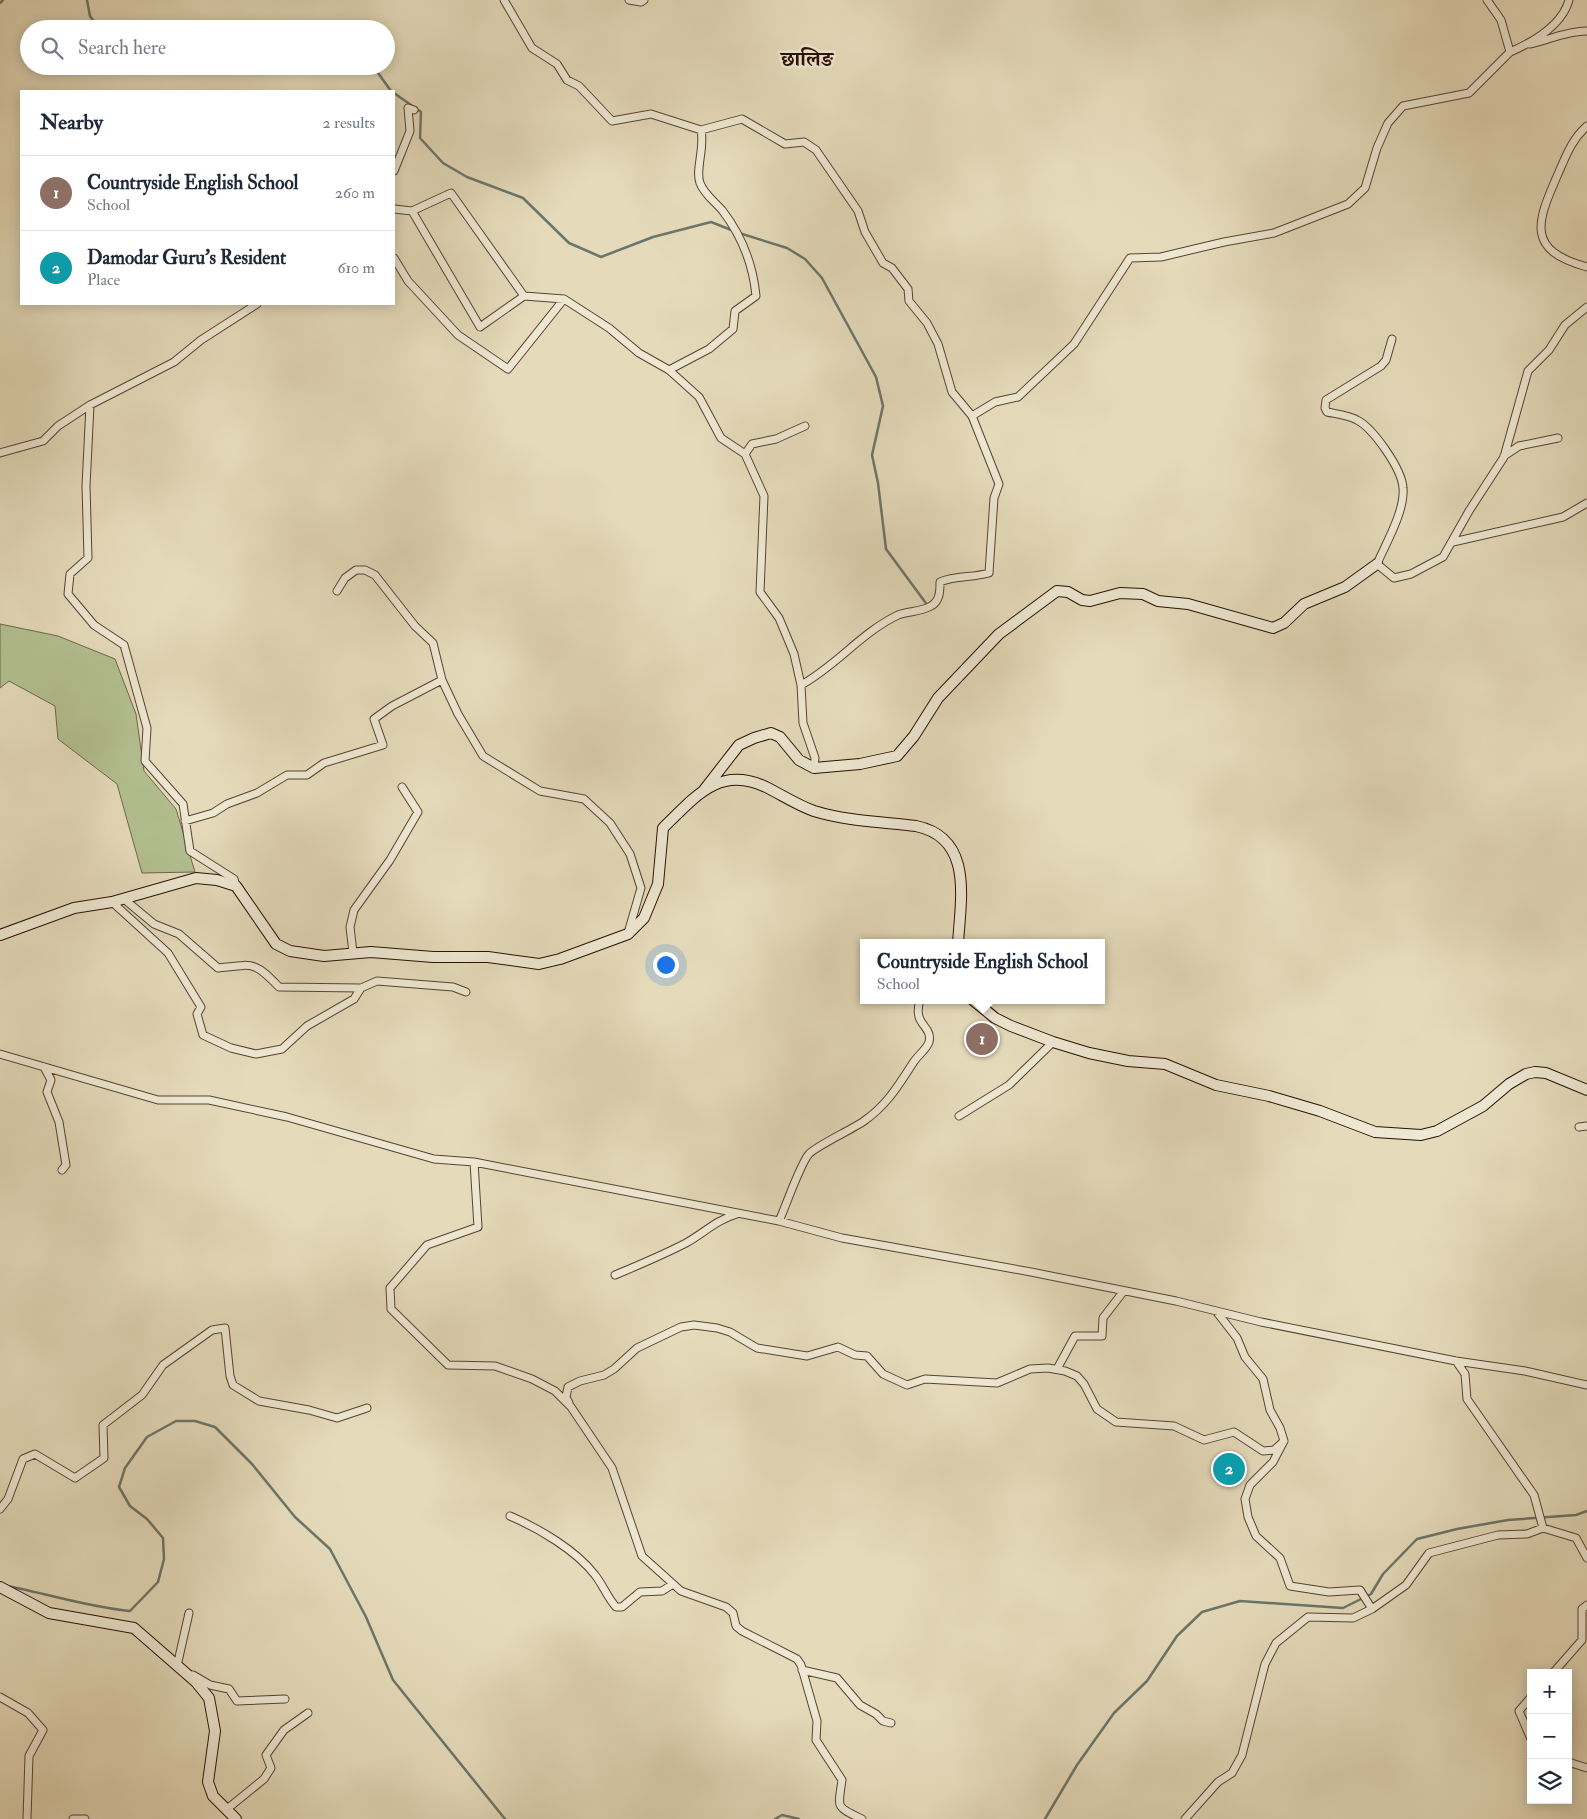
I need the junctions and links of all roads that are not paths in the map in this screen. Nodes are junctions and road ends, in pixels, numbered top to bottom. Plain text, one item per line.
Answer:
1 (504, 0) edge
2 (629, 0) edge
3 (644, 0) edge
4 (1488, 0) edge
5 (1568, 0) edge
6 (1587, 31) edge
7 (1524, 44) junction
8 (1510, 52) junction
9 (414, 110) dead end
10 (1587, 126) edge
11 (701, 130) junction
12 (395, 168) edge
13 (395, 209) edge
14 (412, 211) junction
15 (395, 260) edge
16 (1587, 267) edge
17 (524, 296) junction
18 (564, 299) junction
19 (255, 305) edge
20 (1587, 307) edge
21 (1392, 339) dead end
22 (670, 370) junction
23 (90, 405) junction
24 (972, 416) junction
25 (805, 426) dead end
26 (1558, 438) dead end
27 (0, 453) edge
28 (745, 454) junction
29 (1504, 457) junction
30 (1587, 503) edge
31 (1453, 542) junction
32 (1377, 564) junction
33 (337, 590) dead end
34 (442, 680) junction
35 (802, 685) junction
36 (814, 768) junction
37 (402, 787) dead end
38 (702, 791) junction
39 (185, 821) junction
40 (236, 886) junction
41 (124, 899) junction
42 (112, 902) junction
43 (628, 934) junction
44 (0, 935) edge
45 (958, 939) edge
46 (353, 953) junction
47 (361, 988) junction
48 (466, 992) dead end
49 (919, 1004) edge
50 (978, 1004) edge
51 (1053, 1042) junction
52 (0, 1054) edge
53 (44, 1066) junction
54 (1587, 1090) edge
55 (959, 1116) dead end
56 (474, 1162) junction
57 (62, 1170) dead end
58 (740, 1213) junction
59 (780, 1221) junction
60 (615, 1274) dead end
61 (1123, 1292) junction
62 (1216, 1311) junction
63 (1456, 1361) junction
64 (1057, 1369) junction
65 (1587, 1386) edge
66 (571, 1407) junction
67 (367, 1408) dead end
68 (1284, 1441) junction
69 (0, 1509) edge
70 (510, 1516) dead end
71 (1543, 1528) junction
72 (1587, 1558) edge
73 (673, 1584) junction
74 (0, 1587) edge
75 (1587, 1605) edge
76 (1372, 1609) junction
77 (189, 1613) dead end
78 (177, 1666) junction
79 (1556, 1669) edge
80 (802, 1670) junction
81 (0, 1697) edge
82 (285, 1699) dead end
83 (1527, 1702) edge
84 (308, 1713) dead end
85 (891, 1723) dead end
86 (1527, 1729) edge
87 (1572, 1763) edge
88 (1587, 1768) edge
89 (226, 1808) junction
90 (27, 1819) edge
91 (73, 1819) edge
92 (85, 1819) edge
93 (236, 1819) edge
94 (862, 1819) edge
95 (1185, 1819) edge

1 - 11 street
2 - 3 street
4 - 8 street
5 - 7 street
6 - 7 street
7 - 8 street
8 - 24 street
9 - 12 street
10 - 16 street
11 - 22 street
11 - 24 street
13 - 14 street
14 - 17 street
14 - 17 street
15 - 18 street
17 - 18 street
18 - 22 street
19 - 23 street
20 - 29 street
21 - 32 street
22 - 28 street
23 - 27 street
23 - 39 street
24 - 35 street
25 - 28 street
26 - 29 street
28 - 35 street
29 - 31 street
30 - 31 street
31 - 32 street
32 - 36 main road
33 - 34 street
34 - 39 street
34 - 43 street
35 - 36 street
36 - 38 main road
37 - 46 street
38 - 43 main road
38 - 45 main road
39 - 40 street
40 - 41 main road
40 - 46 main road
41 - 42 main road
41 - 47 street
42 - 44 main road
42 - 47 street
43 - 46 main road
47 - 48 street
49 - 59 street
50 - 51 main road
51 - 54 main road
51 - 55 street
52 - 53 street
53 - 56 street
53 - 57 street
56 - 58 street
56 - 66 street
58 - 59 street
58 - 60 street
59 - 61 street
61 - 62 street
61 - 64 street
62 - 63 street
62 - 68 street
63 - 65 street
63 - 71 street
64 - 66 street
64 - 68 street
66 - 73 street
67 - 69 street
68 - 76 street
70 - 73 street
71 - 72 street
71 - 76 street
73 - 80 street
74 - 78 main road
75 - 79 street
76 - 95 street
77 - 78 street
78 - 82 street
78 - 89 main road
80 - 85 street
80 - 94 street
81 - 90 street
83 - 86 street
84 - 89 street
87 - 88 street
89 - 93 main road
91 - 92 street

